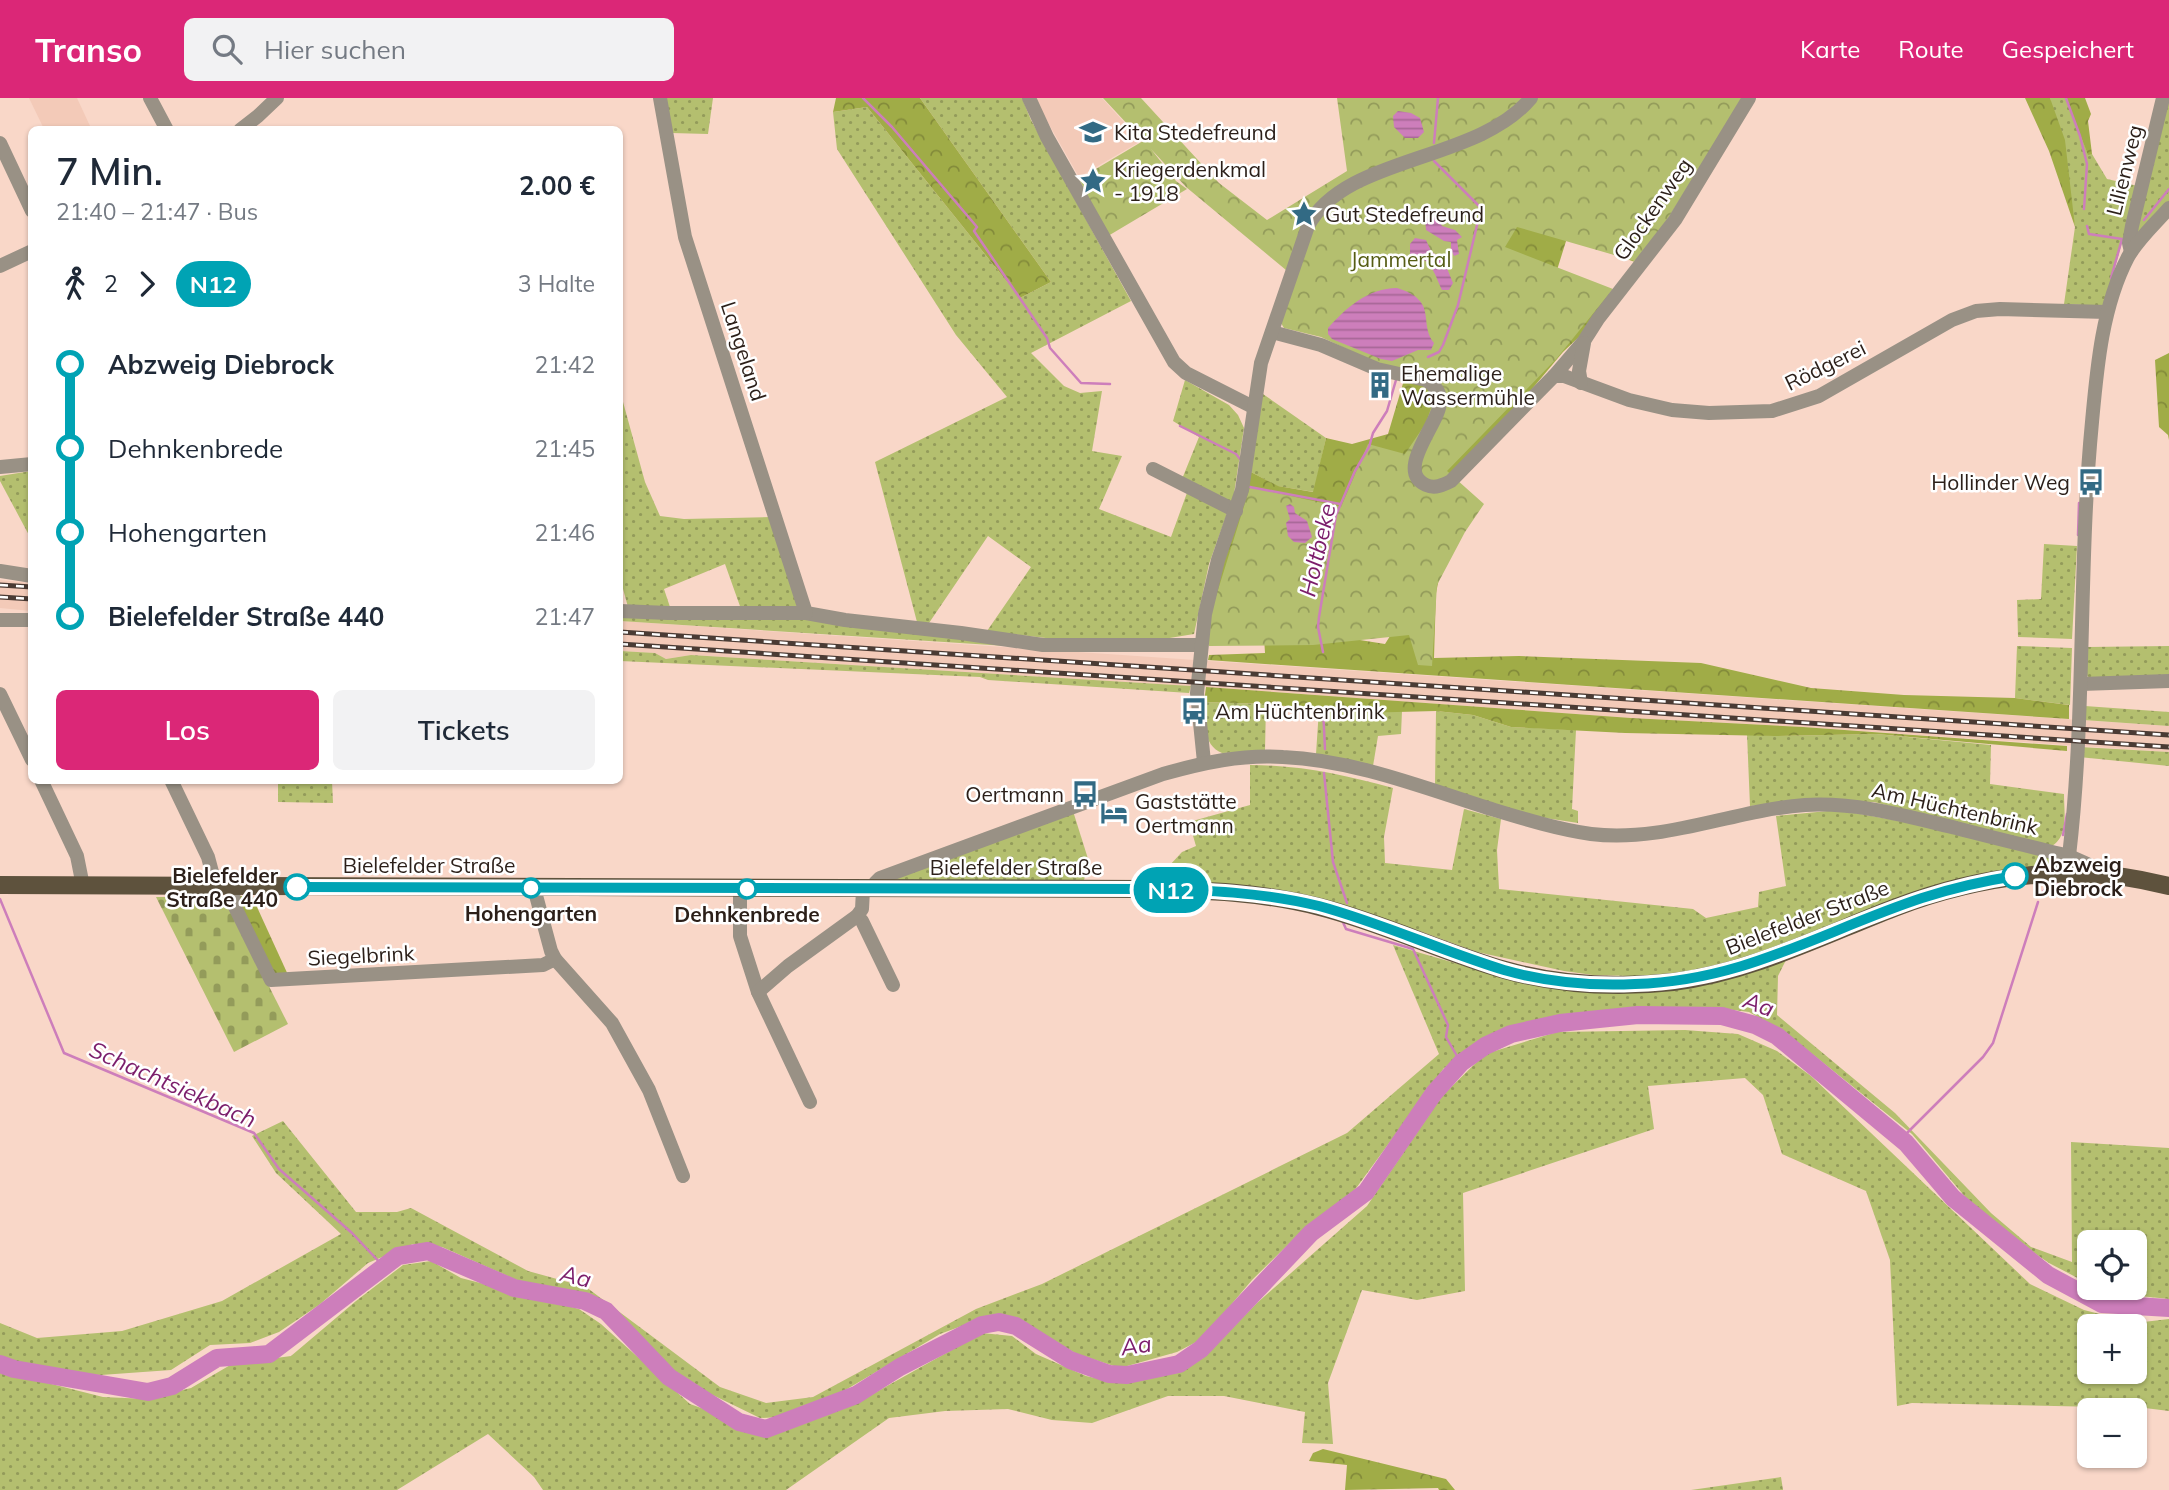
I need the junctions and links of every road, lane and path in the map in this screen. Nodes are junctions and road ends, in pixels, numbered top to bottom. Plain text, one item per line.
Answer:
1 (150, 98) edge
2 (277, 98) edge
3 (660, 98) edge
4 (1029, 98) edge
5 (1531, 98) edge
6 (1749, 98) edge
7 (2163, 98) edge
8 (165, 126) edge
9 (245, 126) edge
10 (0, 143) edge
11 (28, 202) edge
12 (2169, 208) edge
13 (2131, 251) junction
14 (28, 253) edge
15 (0, 266) edge
16 (2107, 312) junction
17 (1272, 332) junction
18 (1584, 341) junction
19 (1554, 376) junction
20 (1581, 383) junction
21 (1253, 407) junction
22 (28, 464) edge
23 (0, 467) edge
24 (1153, 468) dead end
25 (1236, 511) junction
26 (0, 571) edge
27 (28, 575) edge
28 (623, 611) edge
29 (806, 613) junction
30 (0, 620) edge
31 (28, 620) edge
32 (1200, 645) junction
33 (2169, 681) edge
34 (2081, 684) junction
35 (0, 694) edge
36 (28, 752) edge
37 (1204, 762) junction
38 (43, 784) edge
39 (173, 784) edge
40 (2069, 856) junction
41 (2096, 874) junction
42 (0, 885) edge
43 (83, 886) junction
44 (2169, 886) edge
45 (224, 887) junction
46 (534, 888) junction
47 (740, 889) junction
48 (868, 890) junction
49 (857, 916) junction
50 (555, 959) junction
51 (893, 985) dead end
52 (758, 992) junction
53 (810, 1102) dead end
54 (684, 1176) dead end

1 - 8 street
2 - 9 street
3 - 29 street, Langeland
4 - 21 street
5 - 17 street
6 - 18 street, Glockenweg
7 - 13 street, Lilienweg
10 - 11 street
12 - 13 street
13 - 16 street
14 - 15 street
16 - 20 street, Rödgerei
16 - 34 street
17 - 19 street, Glockenweg
17 - 21 street
18 - 19 street, Glockenweg
18 - 20 street, Glockenweg
19 - 20 street, Rödgerei
21 - 25 street
22 - 23 street
24 - 25 street
25 - 32 street
26 - 27 street
28 - 29 street
29 - 32 street
30 - 31 street
32 - 37 street
33 - 34 street
34 - 40 street
35 - 36 street
37 - 40 street, Am Hüchtenbrink
37 - 48 street, Am Hüchtenbrink
38 - 43 street
39 - 45 street, Siegelbrink
40 - 41 street, Am Hüchtenbrink
41 - 44 main road, Bielefelder Straße
41 - 48 main road, Bielefelder Straße
42 - 43 main road, Bielefelder Straße
43 - 45 main road, Bielefelder Straße
45 - 46 main road, Bielefelder Straße
45 - 50 street, Siegelbrink
46 - 47 main road, Bielefelder Straße
46 - 50 street
47 - 48 main road, Bielefelder Straße
47 - 52 street
48 - 49 street
49 - 51 street
49 - 52 street
50 - 54 street
52 - 53 street

